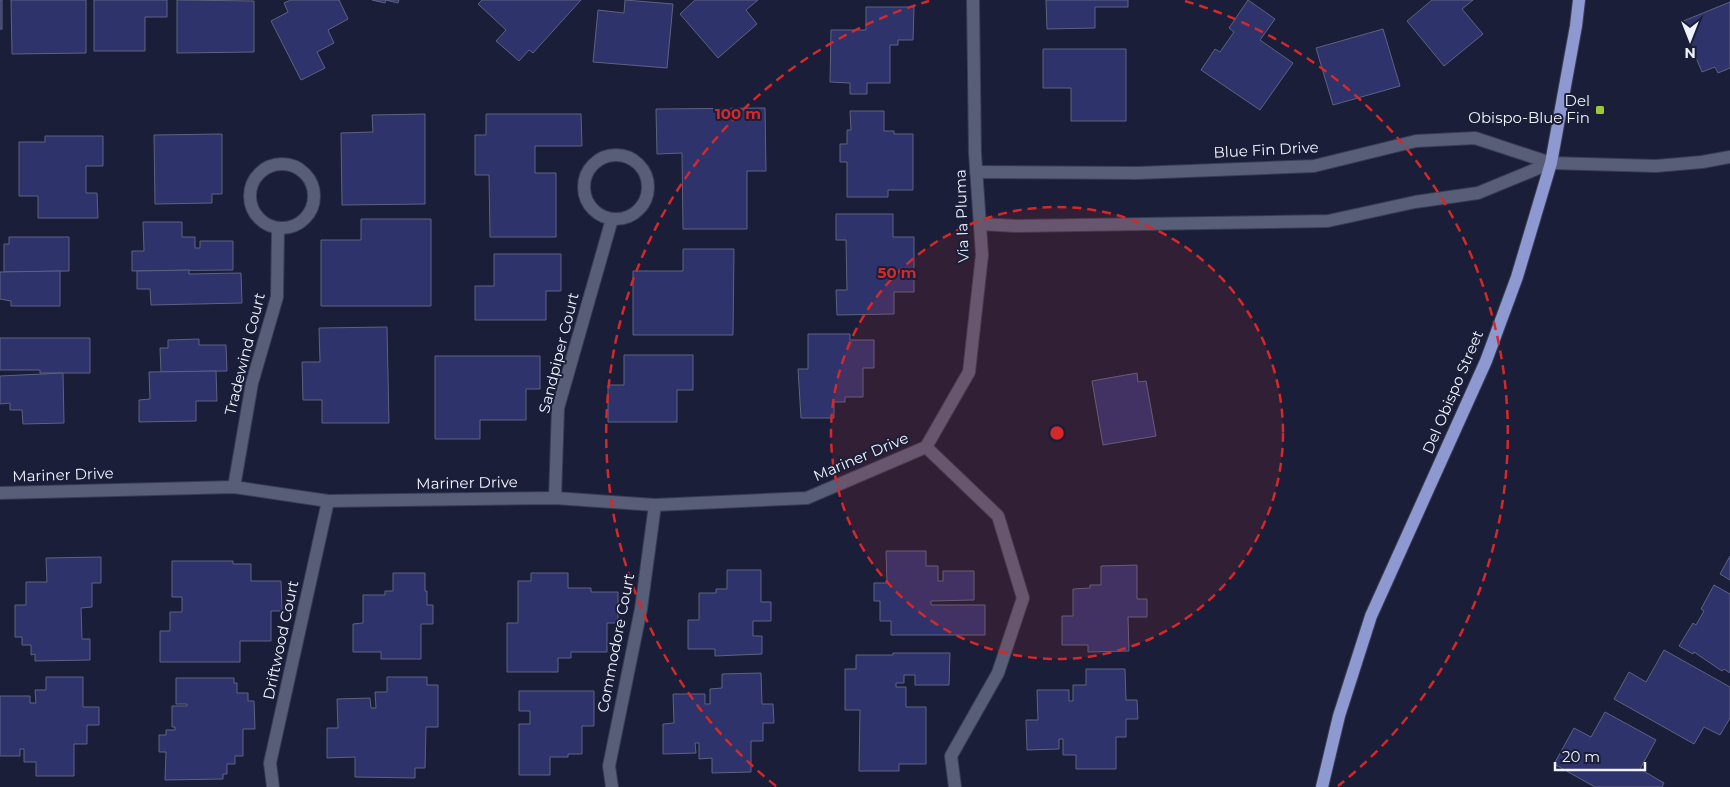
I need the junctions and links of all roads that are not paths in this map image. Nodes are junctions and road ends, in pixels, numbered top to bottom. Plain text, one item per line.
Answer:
1 (973, 0) edge
2 (1579, 0) edge
3 (1730, 157) edge
4 (1551, 163) junction
5 (976, 172) junction
6 (612, 219) junction
7 (980, 224) junction
8 (278, 228) junction
9 (926, 448) junction
10 (234, 487) junction
11 (0, 493) edge
12 (555, 498) junction
13 (328, 501) junction
14 (655, 505) junction
15 (273, 787) edge
16 (612, 787) edge
17 (955, 787) edge
18 (1322, 787) edge

1 - 5 street, Via la Pluma
2 - 4 main road, Del Obispo Street
3 - 4 street, Blue Fin Drive
4 - 5 street, Blue Fin Drive
4 - 7 street, Blue Fin Drive
4 - 18 main road, Del Obispo Street
5 - 7 street, Via la Pluma
6 - 6 street
6 - 12 street, Sandpiper Court
7 - 9 street, Via la Pluma
8 - 8 street
8 - 10 street, Tradewind Court
9 - 14 street, Mariner Drive
9 - 17 street
10 - 11 street, Mariner Drive
10 - 13 street, Mariner Drive
12 - 13 street, Mariner Drive
12 - 14 street, Mariner Drive
13 - 15 street, Driftwood Court
14 - 16 street, Commodore Court

